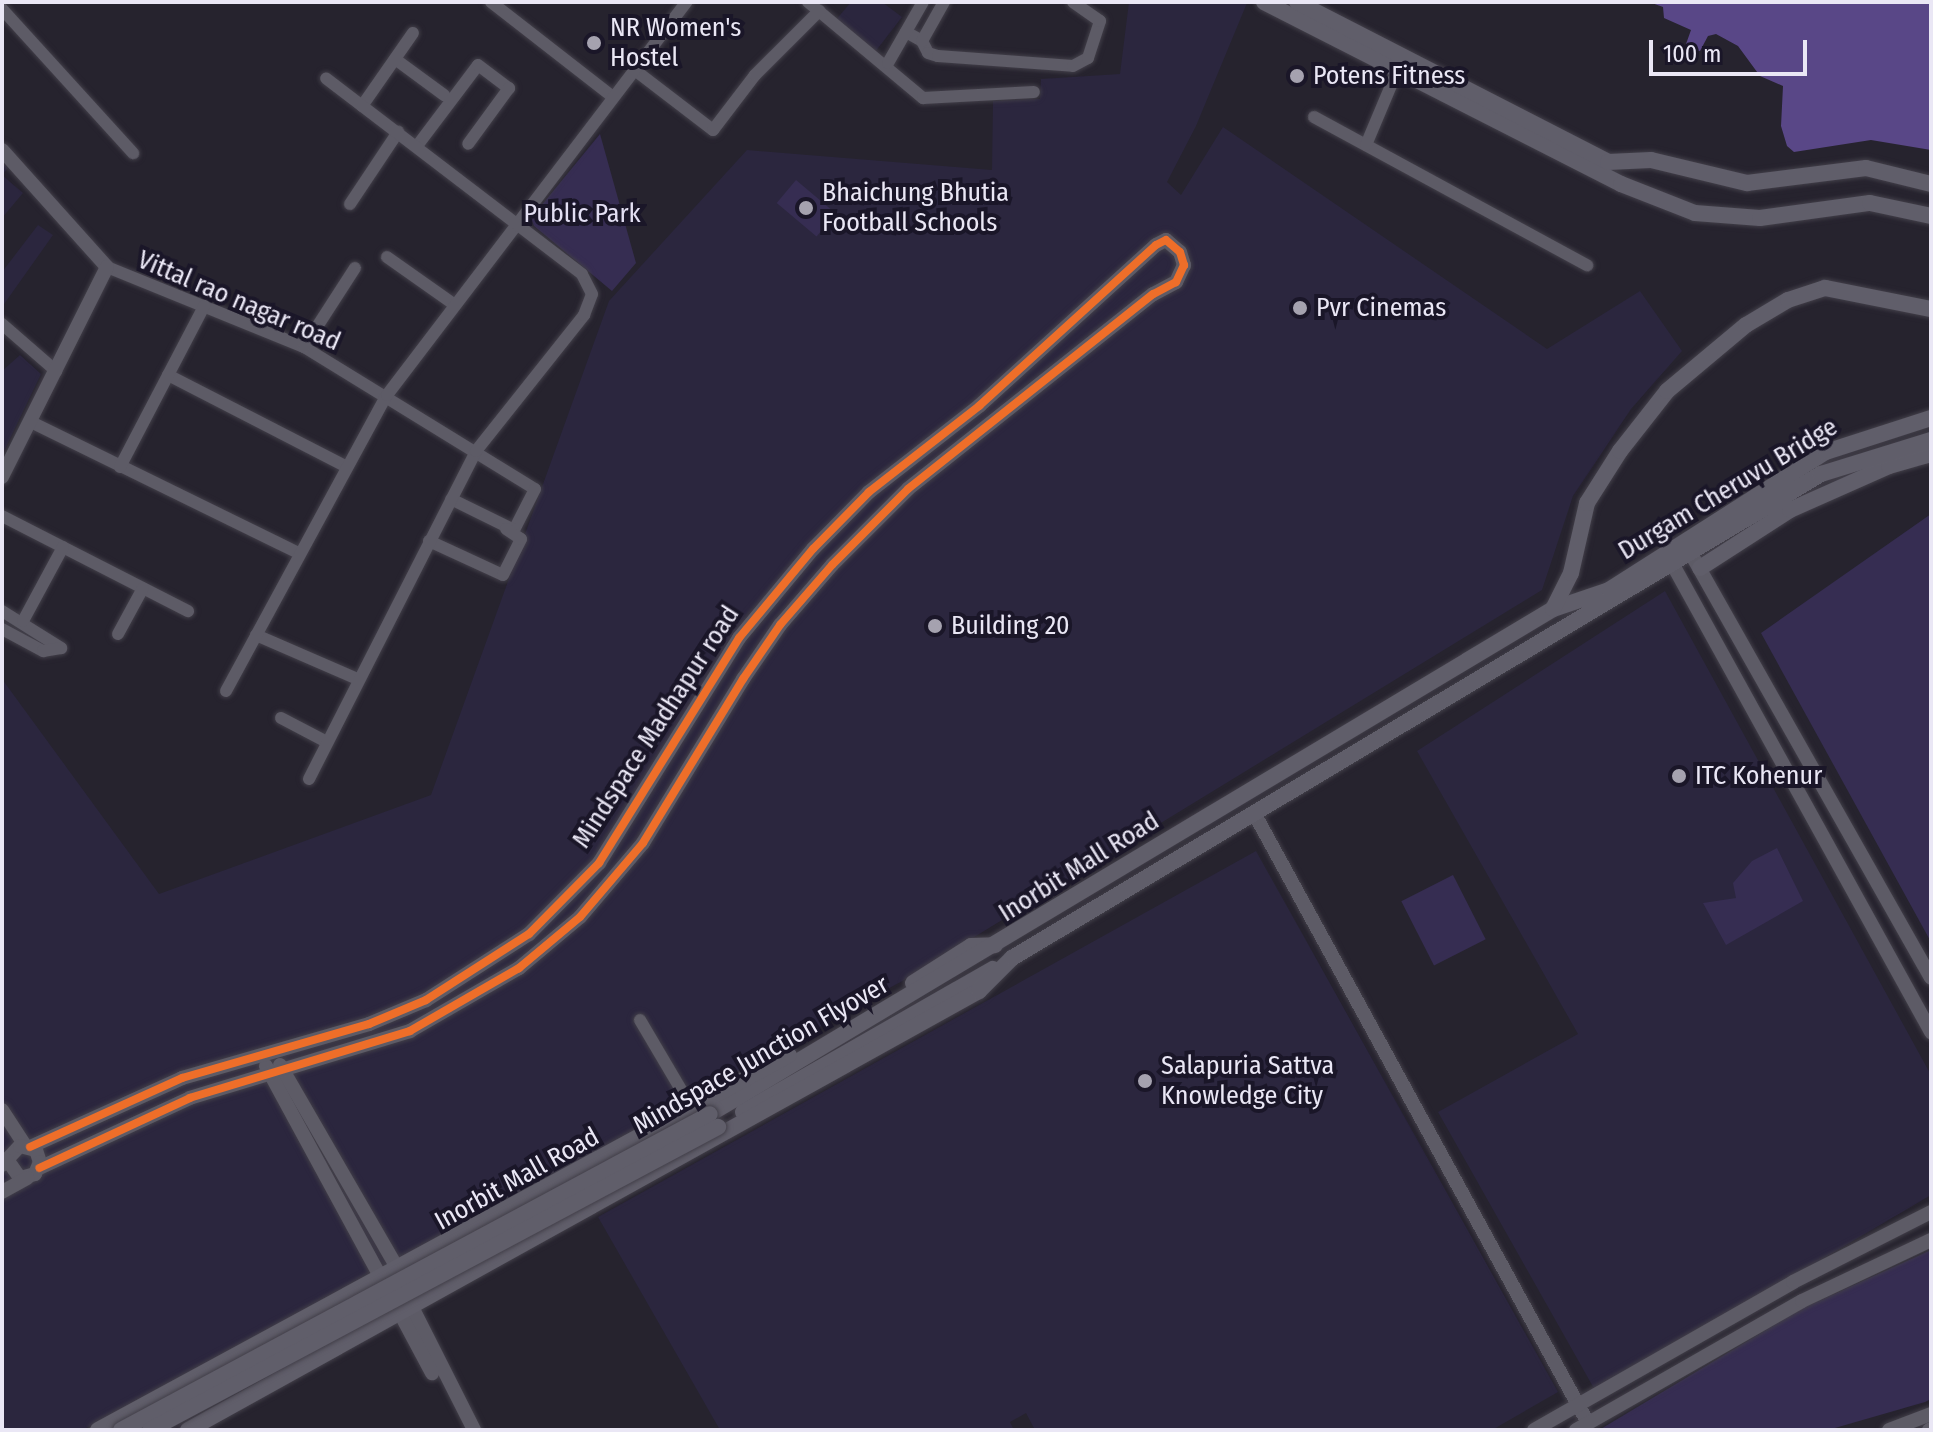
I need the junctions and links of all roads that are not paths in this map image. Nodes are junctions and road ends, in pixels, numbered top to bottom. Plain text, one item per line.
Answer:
1 (491, 2) edge
2 (923, 2) edge
3 (944, 2) edge
4 (1073, 2) edge
5 (1264, 2) edge
6 (1297, 2) edge
7 (682, 3) edge
8 (814, 6) edge
9 (2, 9) edge
10 (906, 32) junction
11 (413, 33) dead end
12 (922, 41) junction
13 (395, 59) junction
14 (888, 63) junction
15 (1400, 64) junction
16 (636, 71) junction
17 (326, 78) dead end
18 (1034, 92) dead end
19 (444, 95) dead end
20 (613, 97) junction
21 (362, 106) junction
22 (1314, 117) dead end
23 (398, 132) junction
24 (468, 144) dead end
25 (1366, 145) junction
26 (417, 146) junction
27 (2, 150) edge
28 (133, 153) dead end
29 (1931, 184) edge
30 (350, 204) dead end
31 (1931, 216) edge
32 (516, 221) junction
33 (387, 257) dead end
34 (1587, 265) dead end
35 (107, 267) junction
36 (355, 268) dead end
37 (455, 305) junction
38 (204, 306) junction
39 (1931, 309) edge
40 (2, 324) edge
41 (304, 347) junction
42 (56, 371) junction
43 (168, 375) junction
44 (387, 395) junction
45 (979, 406) junction
46 (1931, 418) edge
47 (31, 422) junction
48 (990, 422) junction
49 (1931, 440) edge
50 (476, 451) junction
51 (1931, 454) edge
52 (120, 467) junction
53 (347, 467) junction
54 (2, 477) edge
55 (450, 501) junction
56 (2, 516) edge
57 (429, 541) junction
58 (63, 547) junction
59 (298, 553) junction
60 (1696, 562) junction
61 (1673, 565) junction
62 (1641, 583) joint
63 (143, 588) junction
64 (1553, 609) junction
65 (2, 611) edge
66 (188, 611) dead end
67 (23, 621) junction
68 (2, 629) edge
69 (118, 634) dead end
70 (256, 635) junction
71 (357, 679) junction
72 (226, 691) dead end
73 (281, 718) dead end
74 (327, 742) junction
75 (309, 779) dead end
76 (1254, 813) junction
77 (622, 830) junction
78 (643, 843) junction
79 (999, 945) junction
80 (1012, 958) junction
81 (1931, 978) edge
82 (640, 1020) dead end
83 (1931, 1032) edge
84 (267, 1051) junction
85 (275, 1071) junction
86 (2, 1110) edge
87 (693, 1110) junction
88 (714, 1120) junction
89 (28, 1147) junction
90 (610, 1156) junction
91 (5, 1157) edge
92 (33, 1173) junction
93 (627, 1188) junction
94 (2, 1192) edge
95 (1931, 1212) edge
96 (1931, 1240) edge
97 (399, 1271) junction
98 (382, 1280) junction
99 (407, 1312) junction
100 (226, 1362) junction
101 (449, 1395) junction
102 (243, 1400) junction
103 (1577, 1406) junction
104 (1931, 1414) edge
105 (1582, 1427) edge
106 (1897, 1429) edge
107 (98, 1430) edge
108 (121, 1430) edge
109 (150, 1430) edge
110 (188, 1430) edge
111 (463, 1430) edge
112 (474, 1430) edge
113 (1534, 1430) edge

1 - 20 street
2 - 10 street
3 - 12 street
4 - 12 street
5 - 15 main road
6 - 15 main road
7 - 16 street
8 - 14 street
8 - 16 street
9 - 28 street
10 - 12 street
10 - 14 street
11 - 13 street
13 - 19 street
13 - 21 street
14 - 18 street
15 - 25 street
15 - 29 main road
15 - 31 main road
16 - 20 street
17 - 21 street
20 - 32 street
21 - 23 street
22 - 25 street
23 - 26 street
23 - 30 street
24 - 26 street
25 - 34 street
26 - 32 street
27 - 35 street
32 - 37 street
32 - 50 street
33 - 37 street
35 - 38 street, Vittal rao nagar road
35 - 42 street
36 - 41 street
37 - 44 street
38 - 41 street, Vittal rao nagar road
38 - 43 street
39 - 64 main road
40 - 42 street
41 - 44 street, Vittal rao nagar road
42 - 47 street
43 - 52 street
43 - 53 street
44 - 50 street, Vittal rao nagar road
44 - 53 street
45 - 48 street
45 - 48 street, Mindspace Madhapur road
45 - 77 street, Mindspace Madhapur road
46 - 64 main road, Durgam Cheruvu Bridge
47 - 52 street
47 - 54 street
48 - 78 street, Mindspace Madhapur road
49 - 60 main road, Durgam Cheruvu Bridge
50 - 55 street
50 - 55 street, Vittal rao nagar road
51 - 60 main road
52 - 59 street
53 - 59 street
55 - 57 street
55 - 57 street
56 - 58 street
57 - 71 street
58 - 63 street
58 - 67 street
59 - 70 street
60 - 61 main road, Durgam Cheruvu Bridge
60 - 81 street
61 - 62 main road, Durgam Cheruvu Bridge
61 - 83 street
62 - 76 main road, Inorbit Mall Road
63 - 66 street
63 - 69 street
64 - 79 main road, Inorbit Mall Road
65 - 67 street
67 - 68 street
70 - 71 street
70 - 72 street
71 - 74 street
73 - 74 street
74 - 75 street
76 - 80 main road, Inorbit Mall Road
76 - 103 street
77 - 78 street, Mindspace Madhapur road
77 - 84 street, Mindspace Madhapur road
78 - 85 street, Mindspace Madhapur road
79 - 87 main road, Inorbit Mall Road
79 - 88 main road, Mindspace Junction Flyover
80 - 88 main road, Mindspace Junction Flyover
80 - 93 main road, Inorbit Mall Road
82 - 87 street
84 - 85 street
84 - 89 street, Mindspace Madhapur road
85 - 92 street, Mindspace Madhapur road
85 - 97 street
85 - 98 street
86 - 89 street
87 - 90 main road, Inorbit Mall Road
88 - 108 main road, Mindspace Junction Flyover, bridge
88 - 109 main road, Mindspace Junction Flyover, bridge
89 - 91 street, Mindspace Madhapur road
89 - 92 street
90 - 93 main road
90 - 97 main road, Inorbit Mall Road
91 - 92 street
92 - 94 street, Mindspace Madhapur road
93 - 99 main road, Inorbit Mall Road
95 - 103 street
96 - 105 street
97 - 98 main road, Inorbit Mall Road
98 - 100 main road, Inorbit Mall Road
99 - 101 street
99 - 102 main road, Inorbit Mall Road
100 - 102 main road
100 - 107 main road, Inorbit Mall Road
101 - 111 street
101 - 112 street
102 - 110 main road, Inorbit Mall Road
103 - 105 street
103 - 113 street
104 - 106 street

